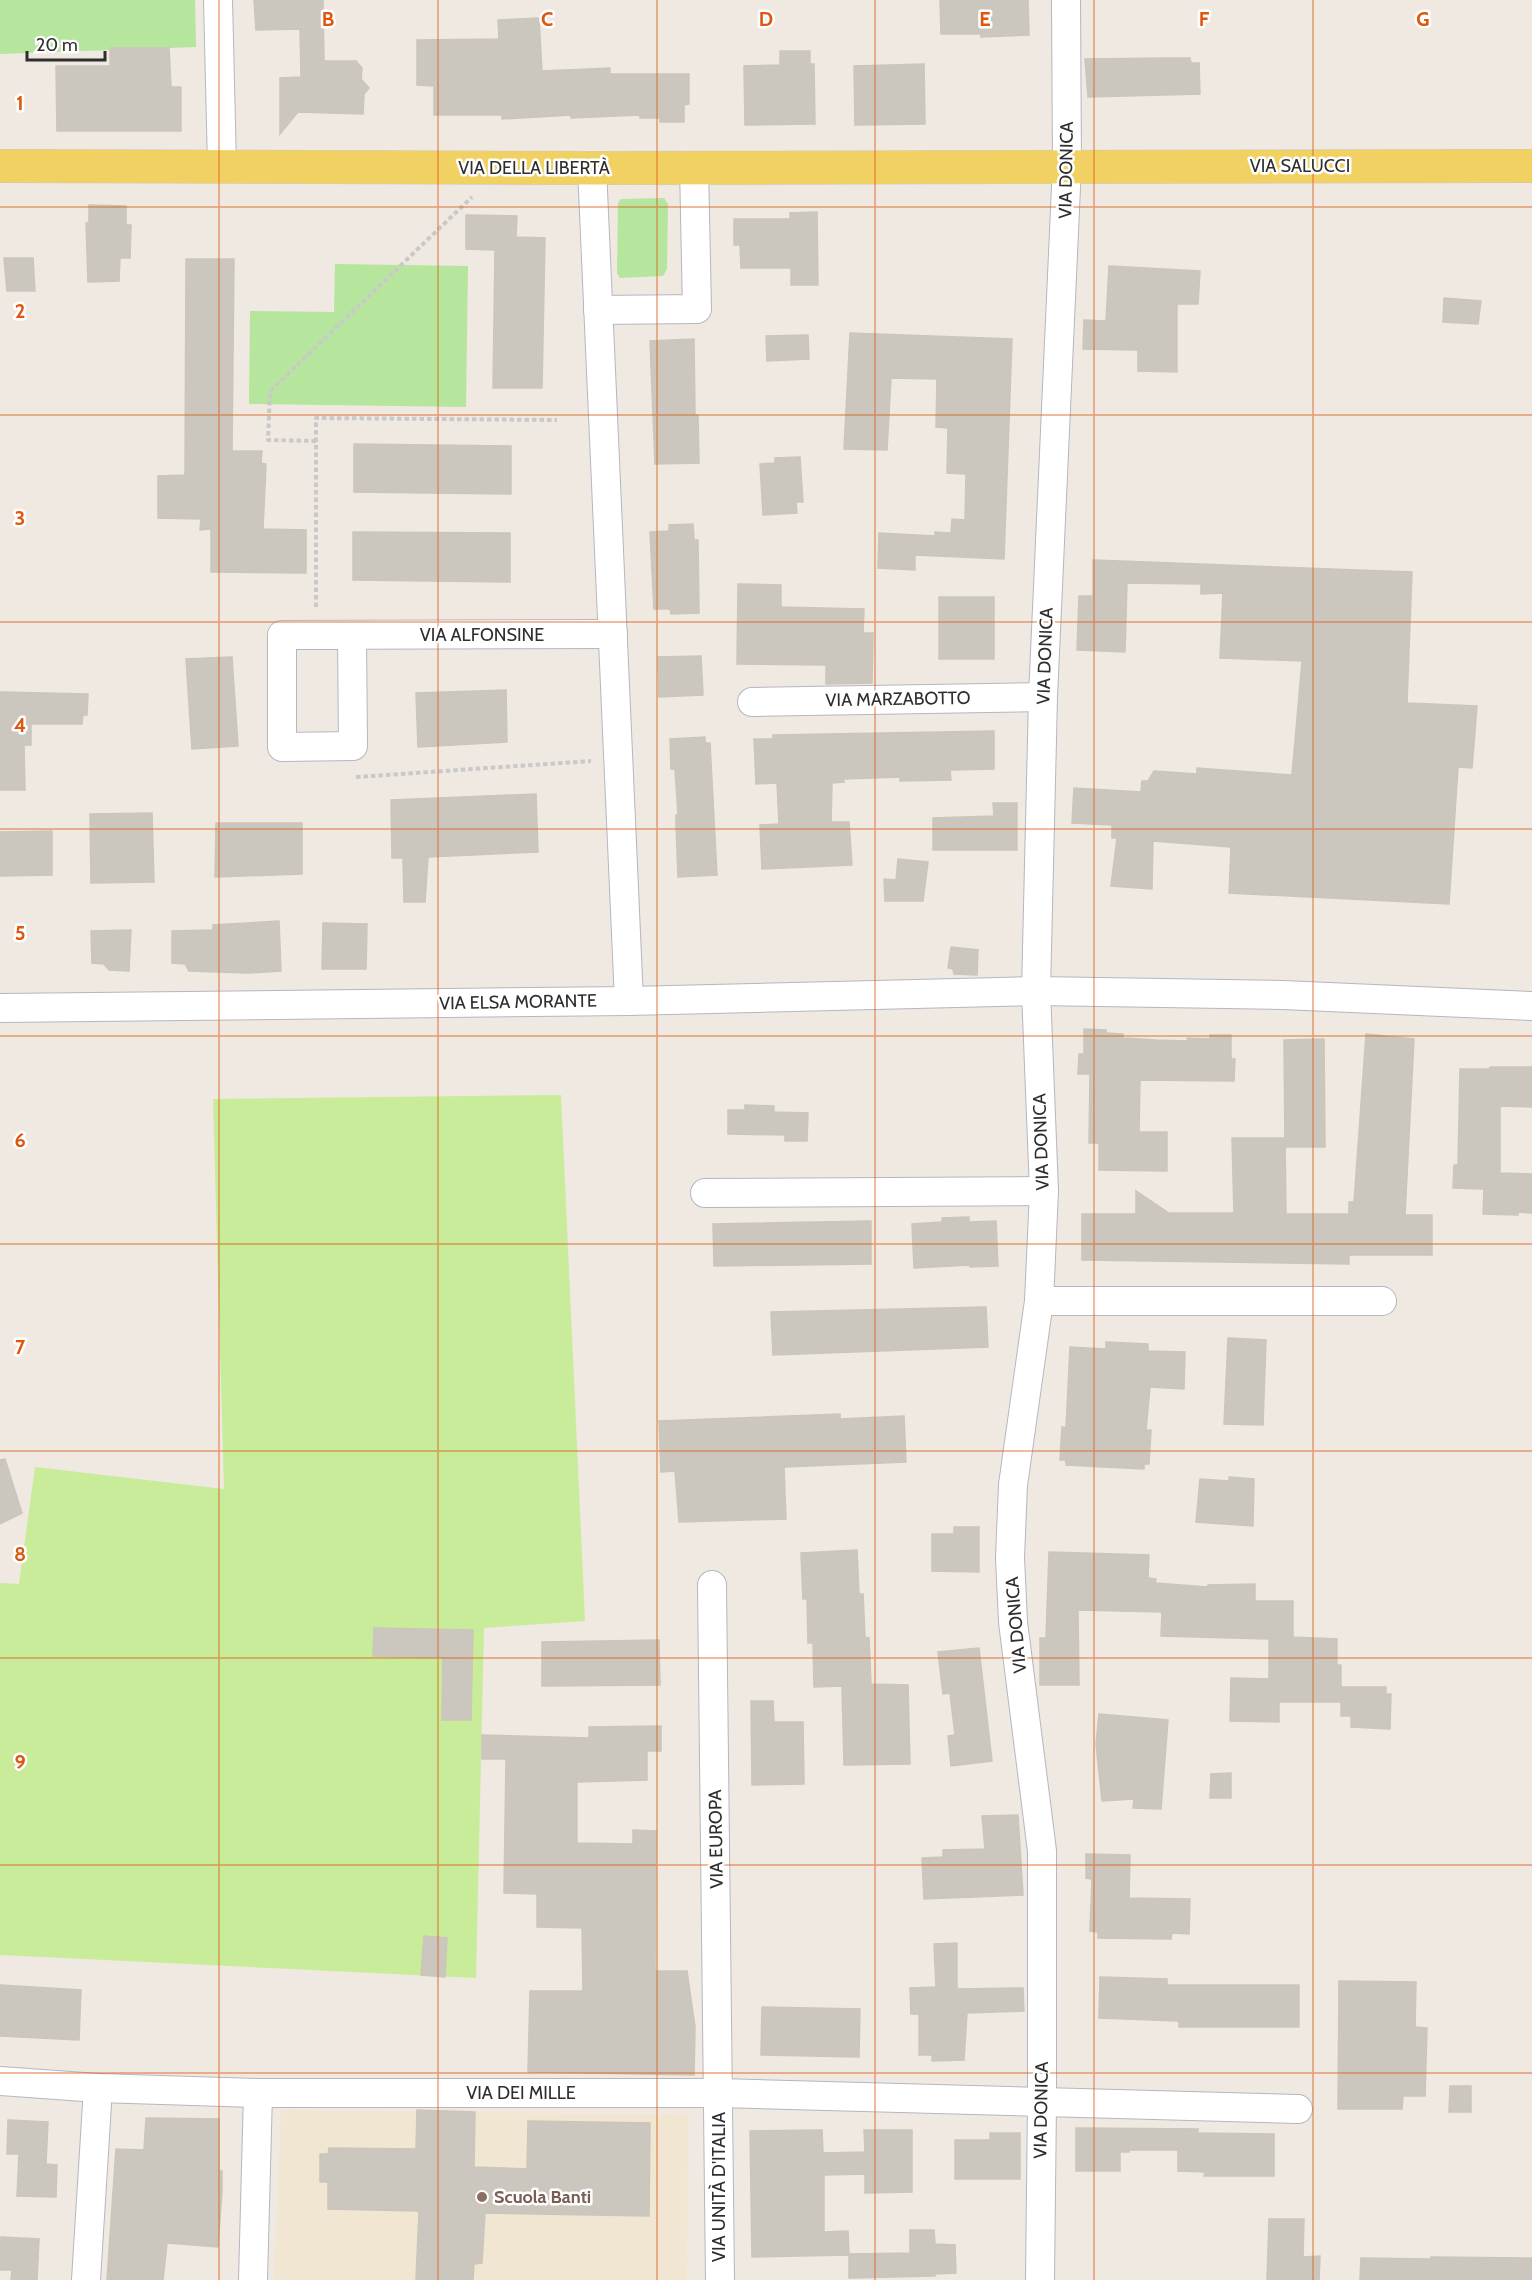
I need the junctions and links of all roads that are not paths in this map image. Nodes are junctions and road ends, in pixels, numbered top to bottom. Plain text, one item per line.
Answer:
1 (219, 0) edge
2 (1066, 0) edge
3 (1067, 165) junction
4 (0, 166) edge
5 (222, 166) junction
6 (1532, 166) edge
7 (694, 167) junction
8 (592, 168) junction
9 (598, 309) junction
10 (613, 634) junction
11 (352, 635) junction
12 (1043, 697) junction
13 (752, 702) dead end
14 (1036, 992) junction
15 (629, 1001) junction
16 (1532, 1006) edge
17 (0, 1008) edge
18 (1044, 1191) junction
19 (705, 1193) dead end
20 (1039, 1301) junction
21 (1382, 1301) dead end
22 (712, 1585) dead end
23 (0, 2081) edge
24 (98, 2088) junction
25 (258, 2093) junction
26 (719, 2093) junction
27 (1042, 2102) junction
28 (1298, 2109) dead end
29 (86, 2280) edge
30 (253, 2280) edge
31 (720, 2280) edge
32 (1040, 2280) edge

1 - 5 street
2 - 3 street, VIA DONICA
3 - 6 main road, VIA SALUCCI
3 - 7 main road, VIA DELLA LIBERTÀ
3 - 12 street, VIA DONICA
4 - 5 main road, VIA DELLA LIBERTÀ
5 - 8 main road, VIA DELLA LIBERTÀ
7 - 8 main road, VIA DELLA LIBERTÀ
7 - 9 street
8 - 9 street
9 - 10 street
10 - 11 street, VIA ALFONSINE
10 - 15 street
11 - 11 street, VIA ALFONSINE
12 - 13 street, VIA MARZABOTTO
12 - 14 street, VIA DONICA
14 - 15 street, VIA ELSA MORANTE
14 - 16 street, VIA ELSA MORANTE
14 - 18 street, VIA DONICA
15 - 17 street, VIA ELSA MORANTE
18 - 19 street
18 - 20 street, VIA DONICA
20 - 21 street
20 - 27 street, VIA DONICA
22 - 26 street, VIA EUROPA
23 - 24 street, VIA DEI MILLE
24 - 25 street, VIA DEI MILLE
24 - 29 street
25 - 26 street, VIA DEI MILLE
25 - 30 street
26 - 27 street, VIA DEI MILLE
26 - 31 street, VIA UNITÀ D'ITALIA
27 - 28 street, VIA DEI MILLE
27 - 32 street, VIA DONICA

